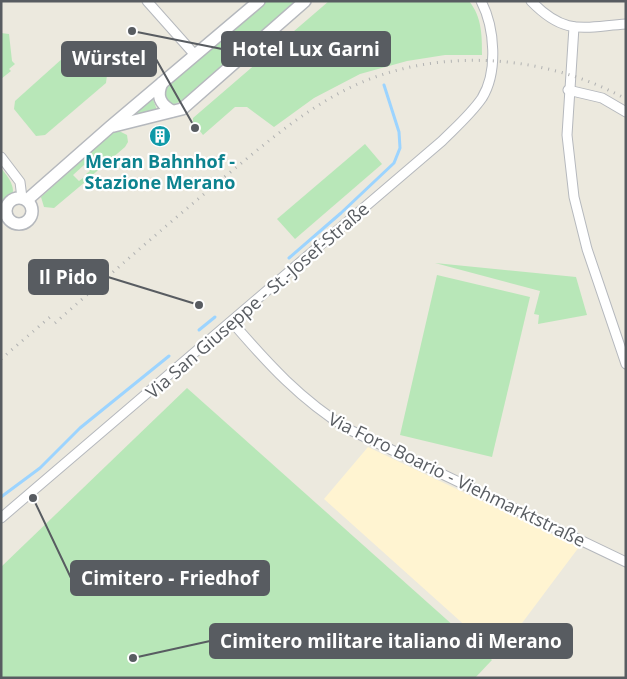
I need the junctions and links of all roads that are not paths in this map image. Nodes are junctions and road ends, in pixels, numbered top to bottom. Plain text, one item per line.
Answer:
1 (147, 1) edge
2 (259, 1) edge
3 (305, 1) edge
4 (481, 1) edge
5 (532, 1) edge
6 (626, 24) edge
7 (574, 27) junction
8 (195, 55) junction
9 (162, 83) junction
10 (568, 90) junction
11 (172, 111) junction
12 (626, 112) edge
13 (110, 127) junction
14 (1, 157) edge
15 (20, 182) junction
16 (38, 189) junction
17 (25, 199) junction
18 (5, 217) edge
19 (232, 322) junction
20 (626, 364) edge
21 (1, 518) edge
22 (626, 562) edge

1 - 8 street
2 - 8 street
3 - 11 street
4 - 19 street, Via San Giuseppe - St.-Josef-Straße
5 - 7 street
6 - 7 street
7 - 10 street
8 - 9 street
9 - 11 street
9 - 13 street
10 - 12 street
10 - 20 street
11 - 13 street
13 - 16 street
14 - 15 street
15 - 16 street
15 - 17 street
16 - 17 street
17 - 18 street
17 - 18 street
19 - 21 street, Via San Giuseppe - St.-Josef-Straße
19 - 22 street, Via Foro Boario - Viehmarktstraße

